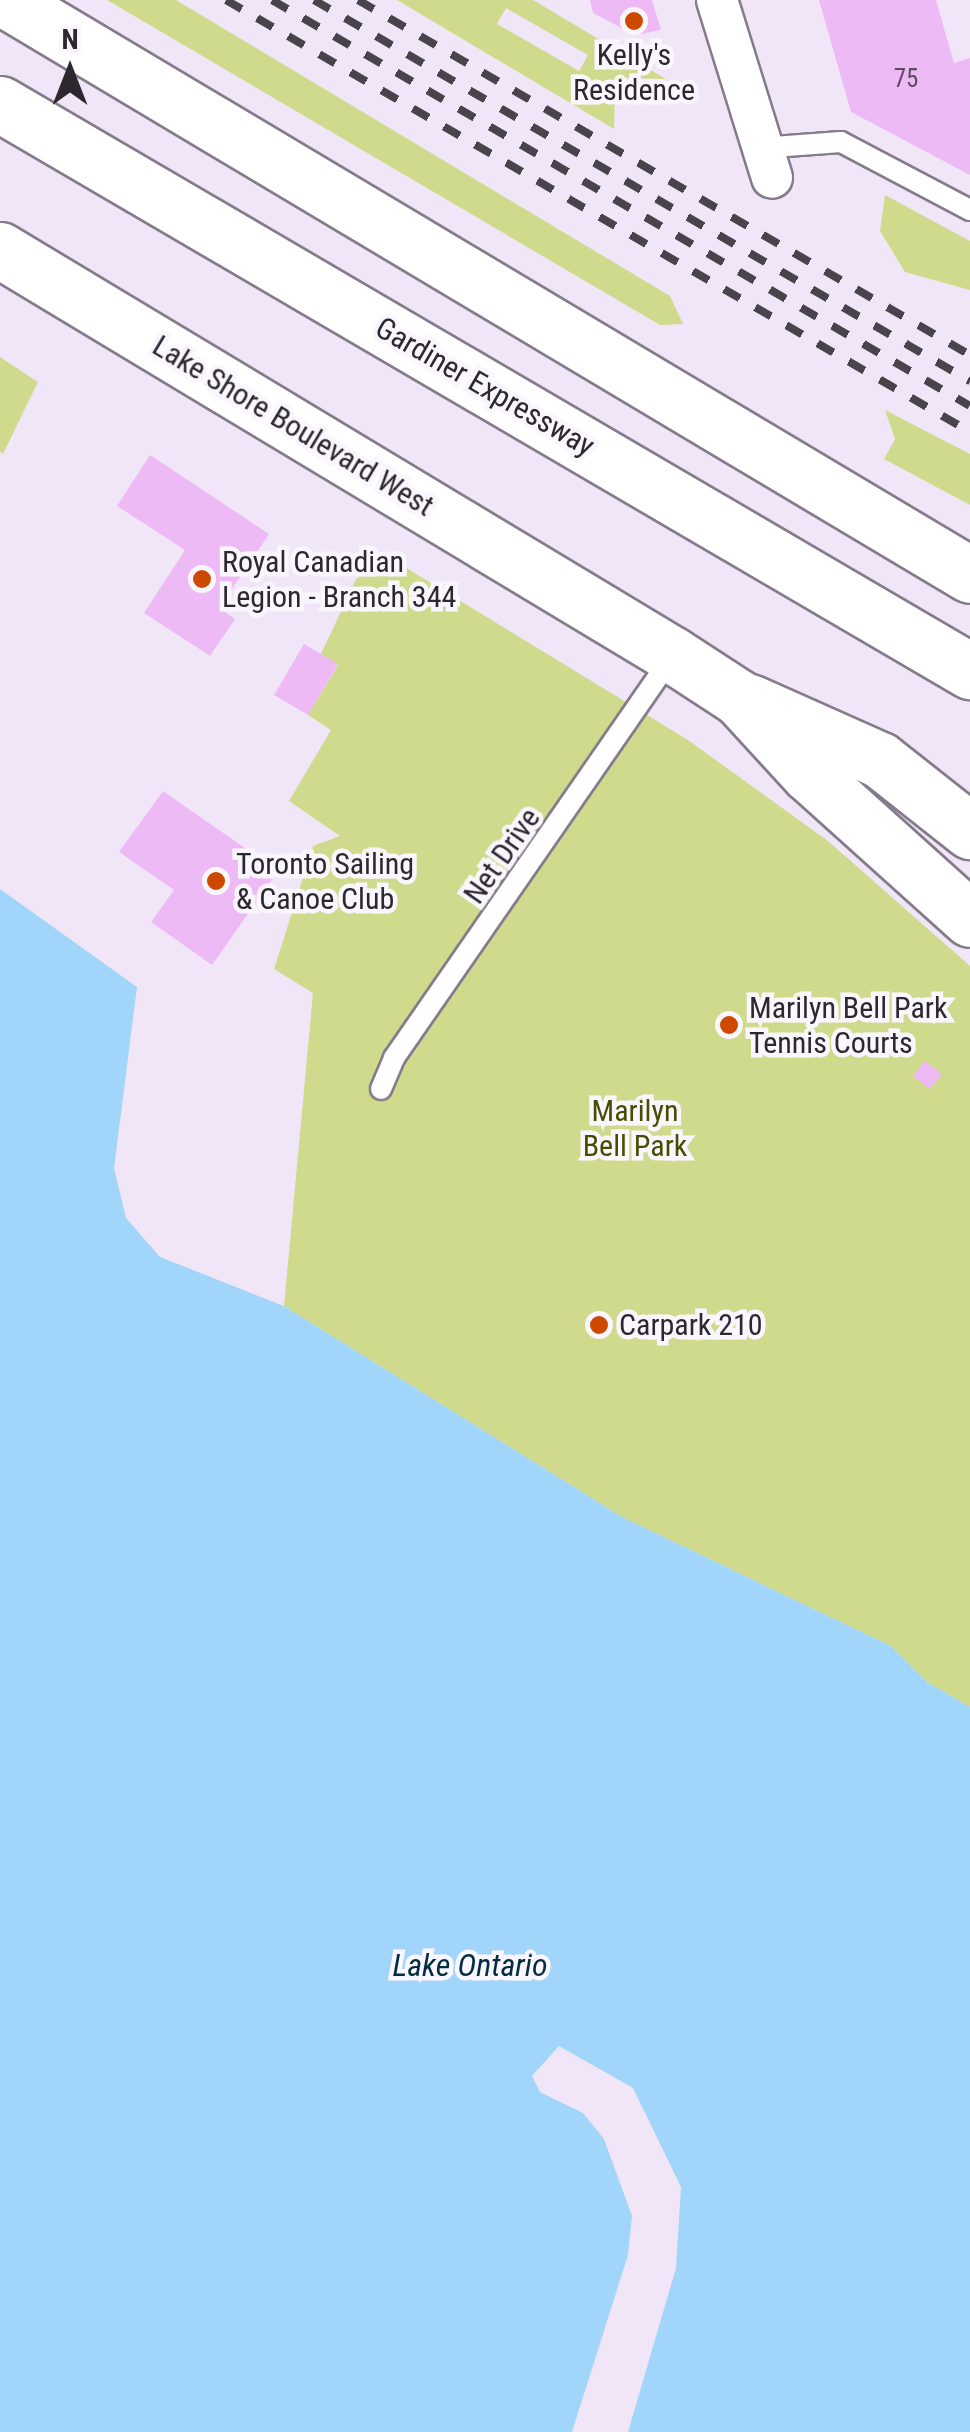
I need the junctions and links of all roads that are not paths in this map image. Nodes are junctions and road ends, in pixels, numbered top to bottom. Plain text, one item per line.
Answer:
1 (6, 0) edge
2 (718, 0) edge
3 (0, 104) edge
4 (766, 163) joint
5 (970, 210) edge
6 (0, 250) edge
7 (970, 576) edge
8 (673, 655) junction
9 (948, 658) edge
10 (970, 680) edge
11 (739, 698) junction
12 (970, 831) edge
13 (970, 919) edge
14 (382, 1090) dead end

1 - 7 main road
2 - 4 street
3 - 9 main road, Gardiner Expressway
4 - 5 lane
6 - 8 main road, Lake Shore Boulevard West
8 - 11 main road, Lake Shore Boulevard West
8 - 14 lane, Net Drive
9 - 10 main road, Gardiner Expressway
11 - 12 main road
11 - 13 main road

